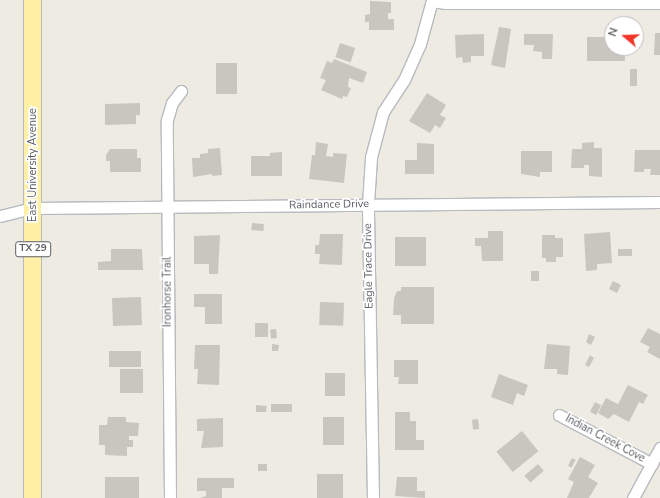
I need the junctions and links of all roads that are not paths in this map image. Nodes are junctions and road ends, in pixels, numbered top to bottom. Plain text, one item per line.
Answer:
1 (32, 0) edge
2 (432, 0) edge
3 (660, 3) edge
4 (181, 91) dead end
5 (660, 202) edge
6 (368, 204) junction
7 (167, 206) junction
8 (33, 208) junction
9 (0, 216) edge
10 (559, 415) dead end
11 (660, 448) edge
12 (652, 464) junction
13 (32, 498) edge
14 (170, 498) edge
15 (373, 498) edge
16 (633, 498) edge

1 - 8 main road, East University Avenue / TX 29
2 - 3 street
2 - 6 street, Eagle Trace Drive
4 - 7 street, Ironhorse Trail
5 - 6 street, Raindance Drive
6 - 7 street, Raindance Drive
6 - 15 street, Eagle Trace Drive
7 - 8 street, Raindance Drive
7 - 14 street, Ironhorse Trail
8 - 9 street, Raindance Drive
8 - 13 main road, East University Avenue / TX 29
10 - 12 street, Indian Creek Cove
11 - 12 street
12 - 16 street

